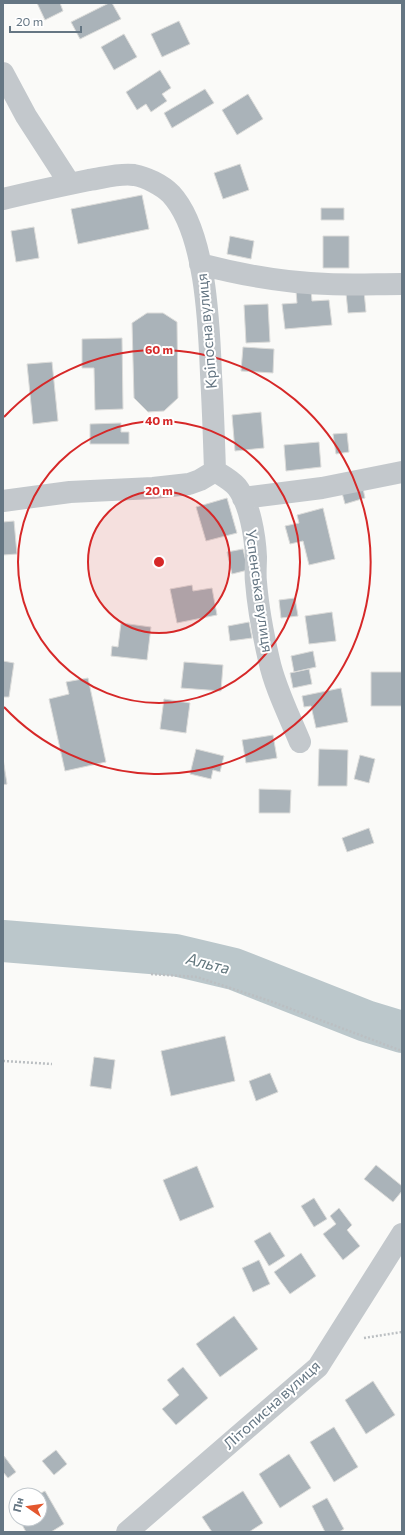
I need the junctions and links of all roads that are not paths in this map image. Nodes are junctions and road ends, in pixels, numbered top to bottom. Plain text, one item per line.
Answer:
1 (3, 73) edge
2 (70, 184) junction
3 (3, 199) edge
4 (200, 264) junction
5 (402, 284) edge
6 (215, 471) junction
7 (402, 472) edge
8 (243, 498) junction
9 (3, 501) edge
10 (300, 742) dead end
11 (402, 1234) edge
12 (127, 1532) edge

1 - 2 street
2 - 3 street, Кріпосна вулиця
2 - 4 street, Кріпосна вулиця
4 - 5 street
4 - 6 street, Кріпосна вулиця
6 - 8 street, Успенська вулиця
6 - 9 street
7 - 8 street
8 - 10 street, Успенська вулиця
11 - 12 street, Літописна вулиця

